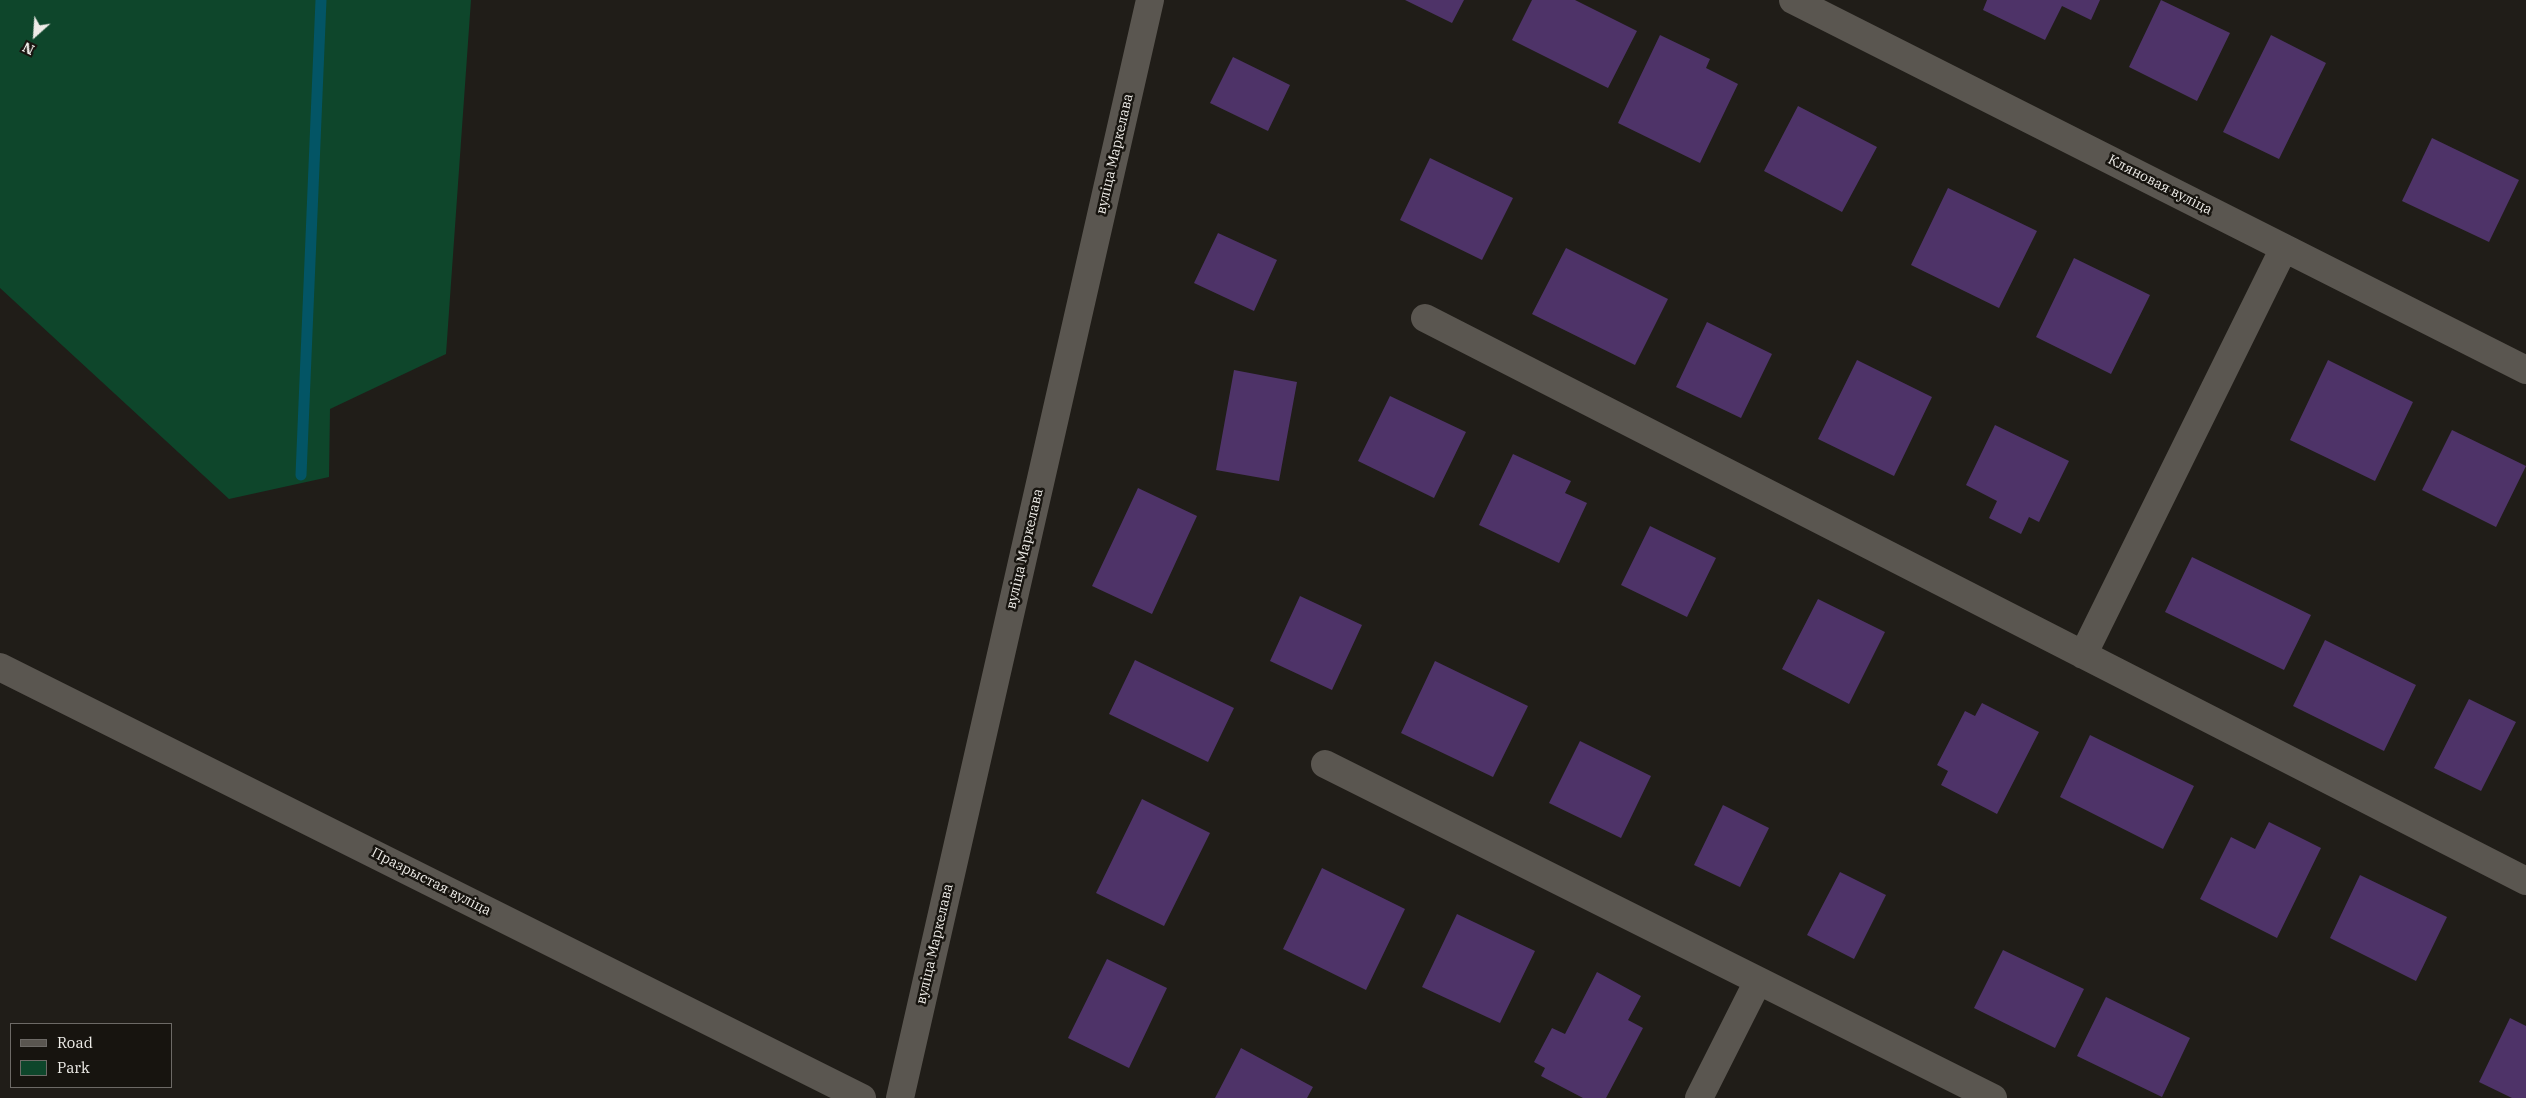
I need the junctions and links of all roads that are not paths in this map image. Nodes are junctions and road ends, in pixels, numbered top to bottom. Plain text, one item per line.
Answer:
1 (1150, 0) edge
2 (1793, 0) edge
3 (2284, 248) junction
4 (1425, 318) dead end
5 (2526, 370) edge
6 (2083, 655) junction
7 (0, 667) edge
8 (1325, 764) dead end
9 (2526, 881) edge
10 (1758, 981) junction
11 (862, 1098) edge
12 (900, 1098) edge
13 (1700, 1098) edge
14 (1993, 1098) edge

1 - 12 street, вуліца Маркелава
2 - 3 street, Кляновая вуліца
3 - 5 street, Кляновая вуліца
3 - 6 street
4 - 6 street
6 - 9 street
7 - 11 street, Празрыстая вуліца
8 - 10 street
10 - 13 street
10 - 14 street

